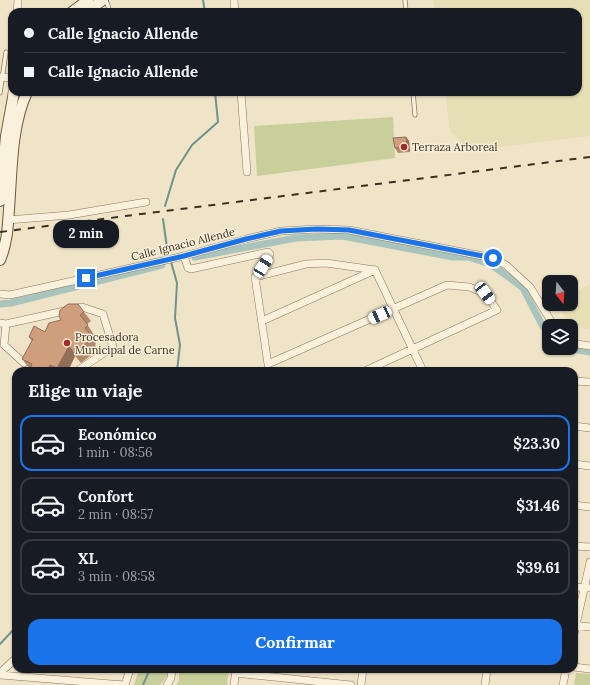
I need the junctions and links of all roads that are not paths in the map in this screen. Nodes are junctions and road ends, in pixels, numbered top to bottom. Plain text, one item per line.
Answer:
1 (88, 0) edge
2 (103, 0) edge
3 (77, 8) edge
4 (91, 8) edge
5 (6, 52) dead end
6 (1, 77) edge
7 (0, 93) edge
8 (13, 96) edge
9 (25, 96) edge
10 (241, 96) edge
11 (413, 96) edge
12 (415, 115) dead end
13 (7, 141) edge
14 (1, 169) edge
15 (247, 172) dead end
16 (0, 201) edge
17 (146, 202) dead end
18 (8, 220) junction
19 (181, 257) junction
20 (0, 260) edge
21 (375, 270) junction
22 (255, 277) junction
23 (0, 294) edge
24 (394, 308) junction
25 (550, 319) edge
26 (262, 321) junction
27 (3, 323) edge
28 (578, 344) edge
29 (590, 346) edge
30 (412, 349) junction
31 (24, 362) edge
32 (83, 367) edge
33 (269, 367) edge
34 (271, 367) edge
35 (374, 367) edge
36 (421, 367) edge
37 (578, 381) edge
38 (590, 382) edge
39 (578, 426) edge
40 (590, 428) edge
41 (578, 464) edge
42 (590, 466) edge
43 (578, 506) edge
44 (590, 507) edge
45 (578, 546) edge
46 (590, 547) edge
47 (590, 562) edge
48 (587, 588) edge
49 (578, 616) edge
50 (578, 626) edge
51 (590, 627) edge
52 (12, 662) edge
53 (578, 668) edge
54 (590, 669) edge
55 (128, 673) edge
56 (172, 673) edge
57 (235, 673) edge
58 (252, 673) edge
59 (362, 673) edge
60 (486, 673) edge
61 (565, 673) edge
62 (0, 674) edge
63 (82, 683) edge
64 (124, 685) edge
65 (166, 685) edge
66 (234, 685) edge
67 (351, 685) edge
68 (361, 685) edge
69 (485, 685) edge
70 (563, 685) edge

1 - 3 main road
2 - 4 main road
5 - 6 lane
6 - 7 lane
8 - 13 main road
9 - 13 main road
10 - 15 street
11 - 12 lane
13 - 14 main road
13 - 18 main road
14 - 16 main road
17 - 18 street
18 - 20 main road
19 - 22 street
19 - 23 street, Calle Ignacio Allende
19 - 25 street, Calle Ignacio Allende
21 - 22 street
21 - 24 street
21 - 26 street
22 - 26 street
24 - 30 street
24 - 30 street
24 - 34 street
26 - 33 street
27 - 31 street
27 - 32 street
28 - 29 street
30 - 35 street
30 - 36 street
37 - 38 street
39 - 40 street
41 - 42 street
43 - 44 street
45 - 46 street
47 - 48 street
48 - 49 street
50 - 51 street
52 - 62 street
53 - 54 street
55 - 64 street
56 - 65 street
57 - 66 street
58 - 67 street
59 - 68 street
60 - 69 street
61 - 70 street
62 - 63 street
63 - 64 street

